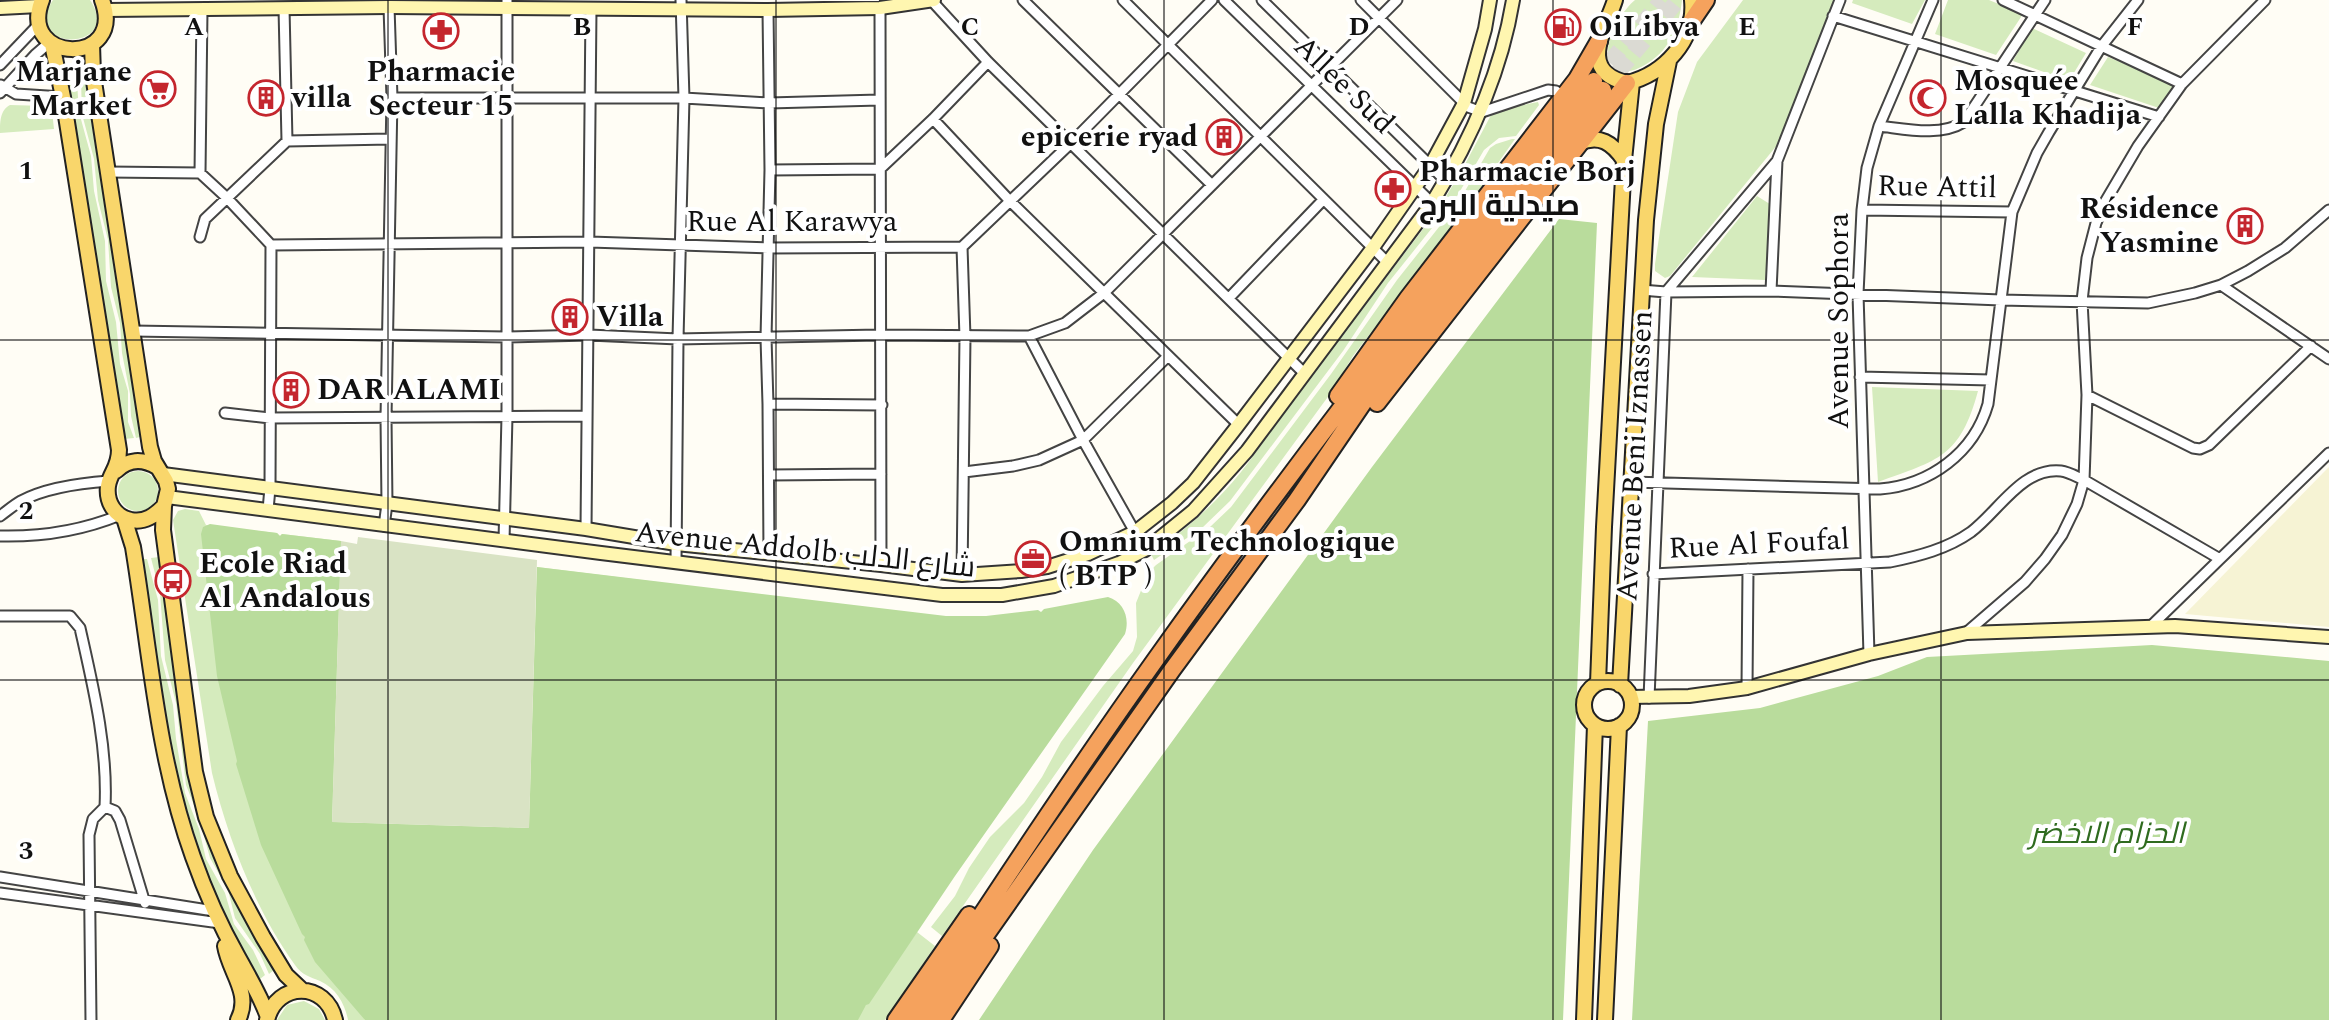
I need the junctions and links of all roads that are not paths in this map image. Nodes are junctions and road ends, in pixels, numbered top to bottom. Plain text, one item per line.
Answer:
1 (933, 0) edge
2 (1023, 0) edge
3 (1123, 0) edge
4 (1212, 0) edge
5 (1224, 0) edge
6 (1262, 0) edge
7 (1361, 0) edge
8 (1397, 0) edge
9 (1490, 0) edge
10 (1513, 0) edge
11 (1692, 0) edge
12 (1706, 0) edge
13 (1840, 0) edge
14 (1933, 0) edge
15 (2003, 0) edge
16 (2045, 0) edge
17 (2138, 0) edge
18 (2265, 0) edge
19 (40, 3) edge
20 (1615, 3) edge
21 (256, 4) edge
22 (507, 4) edge
23 (104, 5) edge
24 (681, 5) edge
25 (805, 5) edge
26 (389, 7) junction
27 (0, 8) edge
28 (284, 8) junction
29 (880, 8) junction
30 (591, 9) junction
31 (202, 10) junction
32 (768, 10) junction
33 (2034, 14) junction
34 (1833, 16) junction
35 (1380, 18) junction
36 (1691, 22) junction
37 (39, 24) junction
38 (1599, 41) junction
39 (1914, 41) junction
40 (51, 43) junction
41 (92, 44) junction
42 (1168, 44) junction
43 (2101, 47) junction
44 (1669, 61) junction
45 (988, 62) junction
46 (0, 65) edge
47 (1999, 67) junction
48 (1331, 68) junction
49 (1629, 83) junction
50 (2182, 84) junction
51 (1312, 87) junction
52 (1, 88) edge
53 (2073, 91) junction
54 (1119, 93) junction
55 (1563, 96) junction
56 (63, 97) junction
57 (507, 97) junction
58 (392, 98) junction
59 (591, 98) junction
60 (684, 98) junction
61 (879, 100) junction
62 (769, 103) junction
63 (1464, 103) junction
64 (1482, 112) junction
65 (2159, 117) junction
66 (933, 119) junction
67 (1879, 126) junction
68 (1261, 137) junction
69 (390, 139) junction
70 (287, 141) junction
71 (1071, 143) junction
72 (1579, 143) junction
73 (1624, 160) junction
74 (1777, 161) junction
75 (1430, 166) junction
76 (880, 169) junction
77 (770, 170) junction
78 (108, 172) junction
79 (200, 173) junction
80 (1446, 181) junction
81 (1212, 185) junction
82 (1416, 188) junction
83 (226, 197) junction
84 (1323, 200) junction
85 (1010, 201) junction
86 (1432, 203) junction
87 (1862, 210) junction
88 (2329, 210) edge
89 (2012, 212) junction
90 (1163, 235) junction
91 (200, 237) dead end
92 (590, 242) junction
93 (390, 243) junction
94 (507, 243) junction
95 (271, 245) junction
96 (680, 245) junction
97 (880, 246) junction
98 (962, 247) junction
99 (768, 248) junction
100 (1372, 249) junction
101 (1388, 263) junction
102 (2221, 285) junction
103 (1641, 290) junction
104 (1771, 291) junction
105 (1666, 292) junction
106 (1104, 293) junction
107 (1858, 294) junction
108 (1229, 298) junction
109 (2001, 300) junction
110 (2082, 301) junction
111 (133, 331) junction
112 (269, 334) junction
113 (388, 334) junction
114 (589, 335) junction
115 (879, 335) junction
116 (1029, 336) junction
117 (506, 337) junction
118 (965, 337) junction
119 (766, 338) junction
120 (678, 339) junction
121 (2311, 346) junction
122 (1168, 356) junction
123 (1289, 358) junction
124 (2329, 359) edge
125 (1304, 373) junction
126 (1860, 377) junction
127 (1991, 380) junction
128 (2087, 395) junction
129 (768, 404) junction
130 (882, 405) junction
131 (225, 413) dead end
132 (507, 416) junction
133 (587, 416) junction
134 (270, 418) junction
135 (386, 418) junction
136 (1239, 425) junction
137 (1083, 440) junction
138 (2329, 453) edge
139 (160, 470) junction
140 (964, 472) junction
141 (881, 474) junction
142 (769, 475) junction
143 (112, 476) junction
144 (2084, 480) junction
145 (1631, 482) junction
146 (1658, 482) junction
147 (1283, 485) junction
148 (270, 488) junction
149 (1865, 488) junction
150 (1297, 500) junction
151 (166, 501) junction
152 (387, 504) junction
153 (268, 510) junction
154 (0, 516) edge
155 (122, 517) junction
156 (506, 519) junction
157 (384, 526) junction
158 (586, 529) junction
159 (1135, 532) junction
160 (0, 536) edge
161 (504, 541) junction
162 (676, 544) junction
163 (1145, 550) junction
164 (769, 554) junction
165 (2220, 559) junction
166 (676, 562) junction
167 (1868, 563) junction
168 (881, 565) junction
169 (1748, 569) junction
170 (1653, 574) junction
171 (962, 575) junction
172 (0, 616) edge
173 (2150, 627) junction
174 (1967, 633) junction
175 (2329, 637) edge
176 (1869, 654) junction
177 (1598, 683) junction
178 (1620, 685) junction
179 (1747, 688) junction
180 (1630, 697) junction
181 (1649, 698) junction
182 (1595, 725) junction
183 (1619, 726) junction
184 (105, 807) junction
185 (1044, 820) junction
186 (1059, 831) junction
187 (0, 877) edge
188 (90, 891) junction
189 (0, 893) edge
190 (144, 900) junction
191 (90, 906) junction
192 (149, 913) junction
193 (220, 923) junction
194 (303, 991) junction
195 (268, 1018) edge
196 (91, 1020) edge
197 (238, 1020) edge
198 (335, 1020) edge
199 (896, 1020) edge
200 (912, 1020) edge
201 (926, 1020) edge
202 (941, 1020) edge
203 (1584, 1020) edge
204 (1605, 1020) edge

1 - 29 street
1 - 45 street
2 - 54 street
3 - 42 street
4 - 42 street
5 - 51 street, Allée Sud
6 - 48 street, Allée Sud
7 - 35 street
8 - 35 street
9 - 63 street, Avenue Addolb شارع الدلب
10 - 64 street, Avenue Addolb شارع الدلب
11 - 36 main road
12 - 36 highway
13 - 34 street
14 - 39 street, Avenue Sophora
15 - 33 street
16 - 33 street
17 - 43 street
18 - 50 street
19 - 27 street
19 - 37 main road
20 - 38 main road
21 - 28 street
21 - 31 street
22 - 26 street
22 - 30 street
22 - 57 street
23 - 31 street
23 - 41 main road
24 - 30 street
24 - 32 street
24 - 60 street
25 - 29 street
25 - 32 street
26 - 28 street
26 - 58 street
28 - 70 street
29 - 61 street
30 - 59 street
31 - 79 street
32 - 62 street
33 - 43 street
33 - 47 street
34 - 39 street
34 - 74 street
35 - 48 street
35 - 63 street
36 - 44 main road
37 - 40 main road
37 - 46 street
38 - 49 main road
38 - 55 highway
39 - 47 street
39 - 67 street, Avenue Sophora
40 - 41 main road
40 - 52 street
40 - 56 main road
41 - 78 main road
42 - 54 street
42 - 68 street
43 - 50 street
43 - 53 street
44 - 49 main road
44 - 103 main road
45 - 66 street
45 - 71 street
47 - 53 street
47 - 67 street
48 - 51 street
48 - 75 street, Allée Sud
49 - 72 highway
49 - 73 main road
50 - 65 street
51 - 68 street
51 - 82 street, Allée Sud
52 - 56 street
53 - 65 street
53 - 89 street
54 - 71 street
54 - 81 street
55 - 64 street
55 - 147 highway
56 - 143 main road
57 - 58 street
57 - 59 street
57 - 94 street
58 - 69 street
59 - 60 street
59 - 92 street
60 - 62 street
60 - 96 street
61 - 62 street
61 - 76 street
62 - 77 street
63 - 64 street
63 - 75 street, Avenue Addolb شارع الدلب
64 - 80 street, Avenue Addolb شارع الدلب
65 - 110 street
66 - 76 street
66 - 85 street
67 - 87 street, Avenue Sophora
68 - 81 street
68 - 84 street
69 - 70 street
69 - 93 street
70 - 83 street
71 - 85 street
71 - 90 street
72 - 73 main road
72 - 150 highway
73 - 177 main road
74 - 104 street
74 - 105 street, Avenue Beni Iznassen
75 - 80 street, Allée Sud
75 - 82 street, Avenue Addolb شارع الدلب
76 - 77 street
76 - 97 street
77 - 99 street
78 - 79 street
78 - 111 main road
79 - 83 street
80 - 86 street, Avenue Addolb شارع الدلب
81 - 90 street
82 - 86 street, Allée Sud
82 - 100 street, Avenue Addolb شارع الدلب
83 - 91 street
83 - 95 street
84 - 100 street
84 - 108 street
85 - 98 street
85 - 106 street
86 - 101 street, Avenue Addolb شارع الدلب
87 - 89 street, Rue Attil
87 - 107 street, Avenue Sophora
88 - 102 street
89 - 109 street
90 - 106 street
90 - 108 street
92 - 94 street, Rue Al Karawya
92 - 96 street, Rue Al Karawya
92 - 114 street
93 - 94 street, Rue Al Karawya
93 - 95 street, Rue Al Karawya
93 - 113 street
94 - 117 street
95 - 112 street
96 - 99 street, Rue Al Karawya
96 - 120 street
97 - 98 street, Rue Al Karawya
97 - 99 street, Rue Al Karawya
97 - 115 street
98 - 118 street
99 - 119 street
100 - 101 street
100 - 123 street, Avenue Addolb شارع الدلب
101 - 125 street, Avenue Addolb شارع الدلب
102 - 110 street
102 - 121 street
103 - 105 street
103 - 145 main road
104 - 105 street
104 - 107 street
105 - 146 street, Avenue Beni Iznassen
106 - 116 street
106 - 122 street
107 - 109 street
107 - 126 street, Avenue Sophora
108 - 123 street
109 - 110 street
109 - 127 street
110 - 128 street
111 - 112 street
111 - 139 main road
112 - 113 street
112 - 134 street
113 - 117 street
113 - 135 street
114 - 117 street
114 - 120 street
114 - 133 street
115 - 118 street
115 - 119 street
115 - 130 street
116 - 118 street
116 - 137 street
117 - 132 street
118 - 140 street
119 - 120 street
119 - 129 street
120 - 162 street
121 - 124 street
121 - 128 street
122 - 136 street
122 - 137 street
123 - 125 street
123 - 136 street, Avenue Addolb شارع الدلب
125 - 163 street, Avenue Addolb شارع الدلب
126 - 127 street
126 - 149 street, Avenue Sophora
127 - 149 street
128 - 144 street
129 - 130 street
129 - 142 street
130 - 141 street
131 - 134 street
132 - 133 street
132 - 135 street
132 - 156 street
133 - 158 street
134 - 135 street
134 - 148 street
135 - 152 street
136 - 159 street, Avenue Addolb شارع الدلب
137 - 140 street
137 - 159 street
138 - 165 street
139 - 143 main road
139 - 148 street, Avenue Addolb شارع الدلب
139 - 151 main road
140 - 171 street
141 - 142 street
141 - 168 street
142 - 164 street
143 - 154 street
143 - 155 main road
144 - 165 street
144 - 167 street, Rue Al Foufal
144 - 174 street
145 - 146 street
145 - 178 main road
146 - 149 street
146 - 170 street, Avenue Beni Iznassen
147 - 150 highway
147 - 185 highway
148 - 152 street, Avenue Addolb شارع الدلب
148 - 153 street
149 - 167 street, Avenue Sophora
150 - 186 highway
151 - 153 street, Avenue Addolb شارع الدلب
151 - 155 main road
151 - 194 main road
152 - 156 street, Avenue Addolb شارع الدلب
152 - 157 street
153 - 157 street, Avenue Addolb شارع الدلب
155 - 160 street
155 - 193 main road
156 - 158 street, Avenue Addolb شارع الدلب
156 - 161 street
157 - 161 street, Avenue Addolb شارع الدلب
158 - 162 street, Avenue Addolb شارع الدلب
159 - 163 street
159 - 171 street, Avenue Addolb شارع الدلب
161 - 166 street, Avenue Addolb شارع الدلب
162 - 164 street, Avenue Addolb شارع الدلب
162 - 166 street
163 - 166 street, Avenue Addolb شارع الدلب
164 - 168 street, Avenue Addolb شارع الدلب
165 - 173 street
167 - 169 street, Rue Al Foufal
167 - 176 street, Avenue Sophora
168 - 171 street, Avenue Addolb شارع الدلب
169 - 170 street, Rue Al Foufal
169 - 179 street
170 - 181 street, Avenue Beni Iznassen
172 - 184 street
173 - 174 street
173 - 175 street
174 - 176 street
176 - 179 street
177 - 178 main road
177 - 182 main road
178 - 180 main road
179 - 181 street
180 - 181 street
180 - 183 main road
182 - 183 main road
182 - 203 main road
183 - 204 main road
184 - 188 street
184 - 190 street
185 - 199 highway
185 - 200 highway
186 - 201 highway
186 - 202 highway
187 - 188 street
188 - 190 street
188 - 191 street
189 - 191 street
190 - 192 street
190 - 193 street
191 - 192 street
191 - 196 street
192 - 193 street
193 - 195 main road
193 - 197 main road
194 - 195 main road
194 - 198 main road

